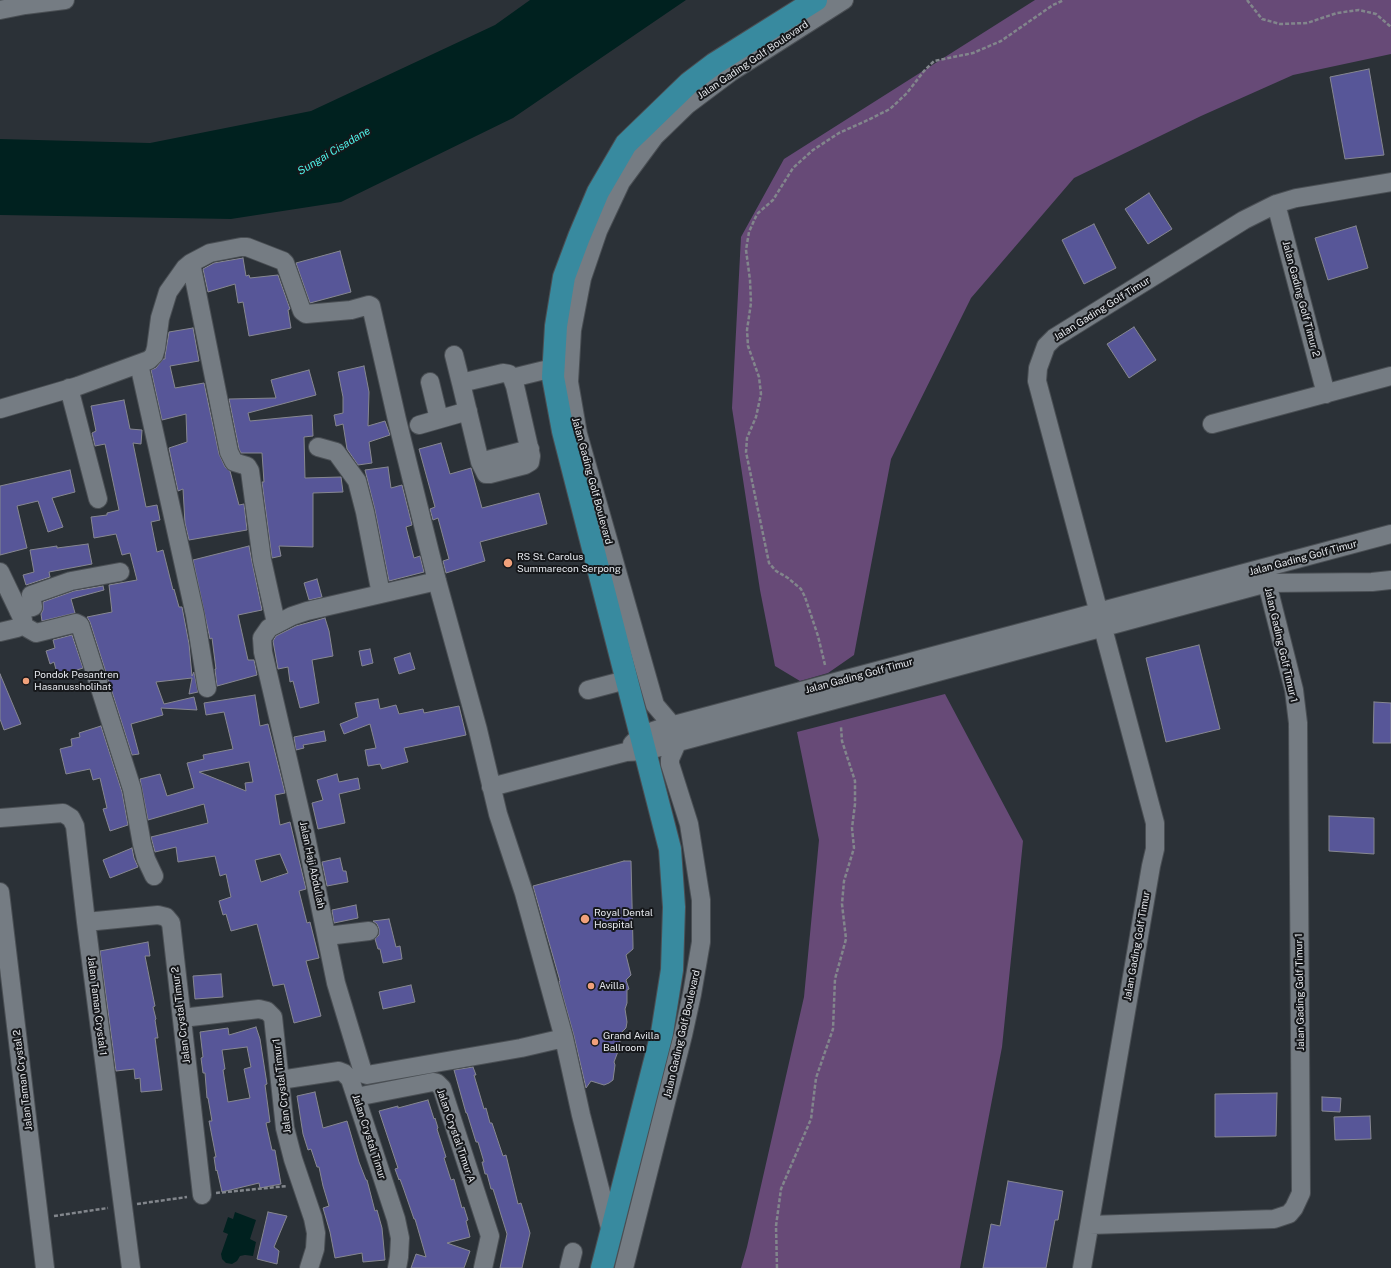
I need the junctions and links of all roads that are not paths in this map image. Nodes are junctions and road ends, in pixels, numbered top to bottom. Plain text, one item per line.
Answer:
1 (65, 0) edge
2 (816, 0) edge
3 (844, 0) edge
4 (0, 10) edge
5 (1391, 182) edge
6 (1276, 204) junction
7 (191, 263) junction
8 (454, 355) dead end
9 (139, 364) junction
10 (553, 368) junction
11 (1391, 376) edge
12 (512, 378) junction
13 (430, 382) dead end
14 (461, 383) junction
15 (69, 388) junction
16 (1326, 394) junction
17 (0, 409) edge
18 (468, 412) junction
19 (439, 419) junction
20 (1212, 424) dead end
21 (419, 425) dead end
22 (318, 447) dead end
23 (98, 499) dead end
24 (1391, 534) edge
25 (0, 572) edge
26 (120, 572) dead end
27 (1264, 576) junction
28 (1391, 580) edge
29 (437, 581) junction
30 (381, 594) junction
31 (20, 618) junction
32 (1101, 620) junction
33 (276, 623) junction
34 (0, 632) edge
35 (627, 684) junction
36 (207, 688) dead end
37 (589, 695) dead end
38 (672, 725) junction
39 (677, 743) junction
40 (637, 746) junction
41 (491, 788) junction
42 (0, 818) edge
43 (154, 876) dead end
44 (0, 892) edge
45 (86, 922) junction
46 (369, 931) dead end
47 (327, 936) junction
48 (182, 1018) junction
49 (564, 1038) junction
50 (280, 1080) junction
51 (356, 1097) junction
52 (202, 1195) road end
53 (1090, 1224) junction
54 (611, 1232) junction
55 (45, 1268) edge
56 (131, 1268) edge
57 (309, 1268) edge
58 (397, 1268) edge
59 (483, 1268) edge
60 (602, 1268) edge
61 (624, 1268) edge
62 (1082, 1268) edge

1 - 4 street
2 - 10 main road, Jalan Gading Golf Boulevard
3 - 38 street, Jalan Gading Golf Boulevard
5 - 6 street, Jalan Gading Golf Timur
6 - 16 street, Jalan Gading Golf Timur 2
6 - 32 street, Jalan Gading Golf Timur
7 - 9 street
7 - 29 street
7 - 33 street
8 - 14 street
9 - 15 street
9 - 36 street
10 - 12 street
10 - 35 main road, Jalan Gading Golf Boulevard
11 - 16 street
12 - 14 street
12 - 18 street
13 - 19 street
14 - 18 street
15 - 17 street
15 - 23 street
16 - 20 street
18 - 19 street
19 - 21 street
22 - 30 street
24 - 27 street, Jalan Gading Golf Timur
25 - 31 street
26 - 31 street
27 - 28 street, Jalan Gading Golf Timur
27 - 32 street, Jalan Gading Golf Timur
27 - 53 street, Jalan Gading Golf Timur 1
29 - 30 street, Jalan Haji Abdullah
29 - 41 street
30 - 33 street, Jalan Haji Abdullah
31 - 34 street
31 - 43 street
32 - 38 street, Jalan Gading Golf Timur
32 - 39 street, Jalan Gading Golf Timur
32 - 53 street, Jalan Gading Golf Timur
33 - 47 street, Jalan Haji Abdullah
35 - 37 street
35 - 40 main road, Jalan Gading Golf Boulevard
38 - 39 street, Jalan Gading Golf Boulevard
38 - 40 street, Jalan Gading Golf Timur
39 - 40 street, Jalan Gading Golf Timur
39 - 61 street, Jalan Gading Golf Boulevard
40 - 41 street, Jalan Gading Golf Timur
40 - 54 main road, Jalan Gading Golf Boulevard
41 - 49 street
42 - 45 street, Jalan Taman Crystal 1
44 - 55 street, Jalan Taman Crystal 2
45 - 48 street, Jalan Crystal Timur 2
45 - 56 street, Jalan Taman Crystal 1
46 - 47 street
47 - 49 street, Jalan Haji Abdullah
48 - 50 street, Jalan Crystal Timur 1
48 - 52 street, Jalan Crystal Timur 2
49 - 54 street
50 - 51 street, Jalan Crystal Timur
50 - 57 street, Jalan Crystal Timur 1
51 - 58 street, Jalan Crystal Timur
51 - 59 street, Jalan Crystal Timur A
53 - 62 street, Jalan Gading Golf Timur
54 - 60 main road, Jalan Gading Golf Boulevard

